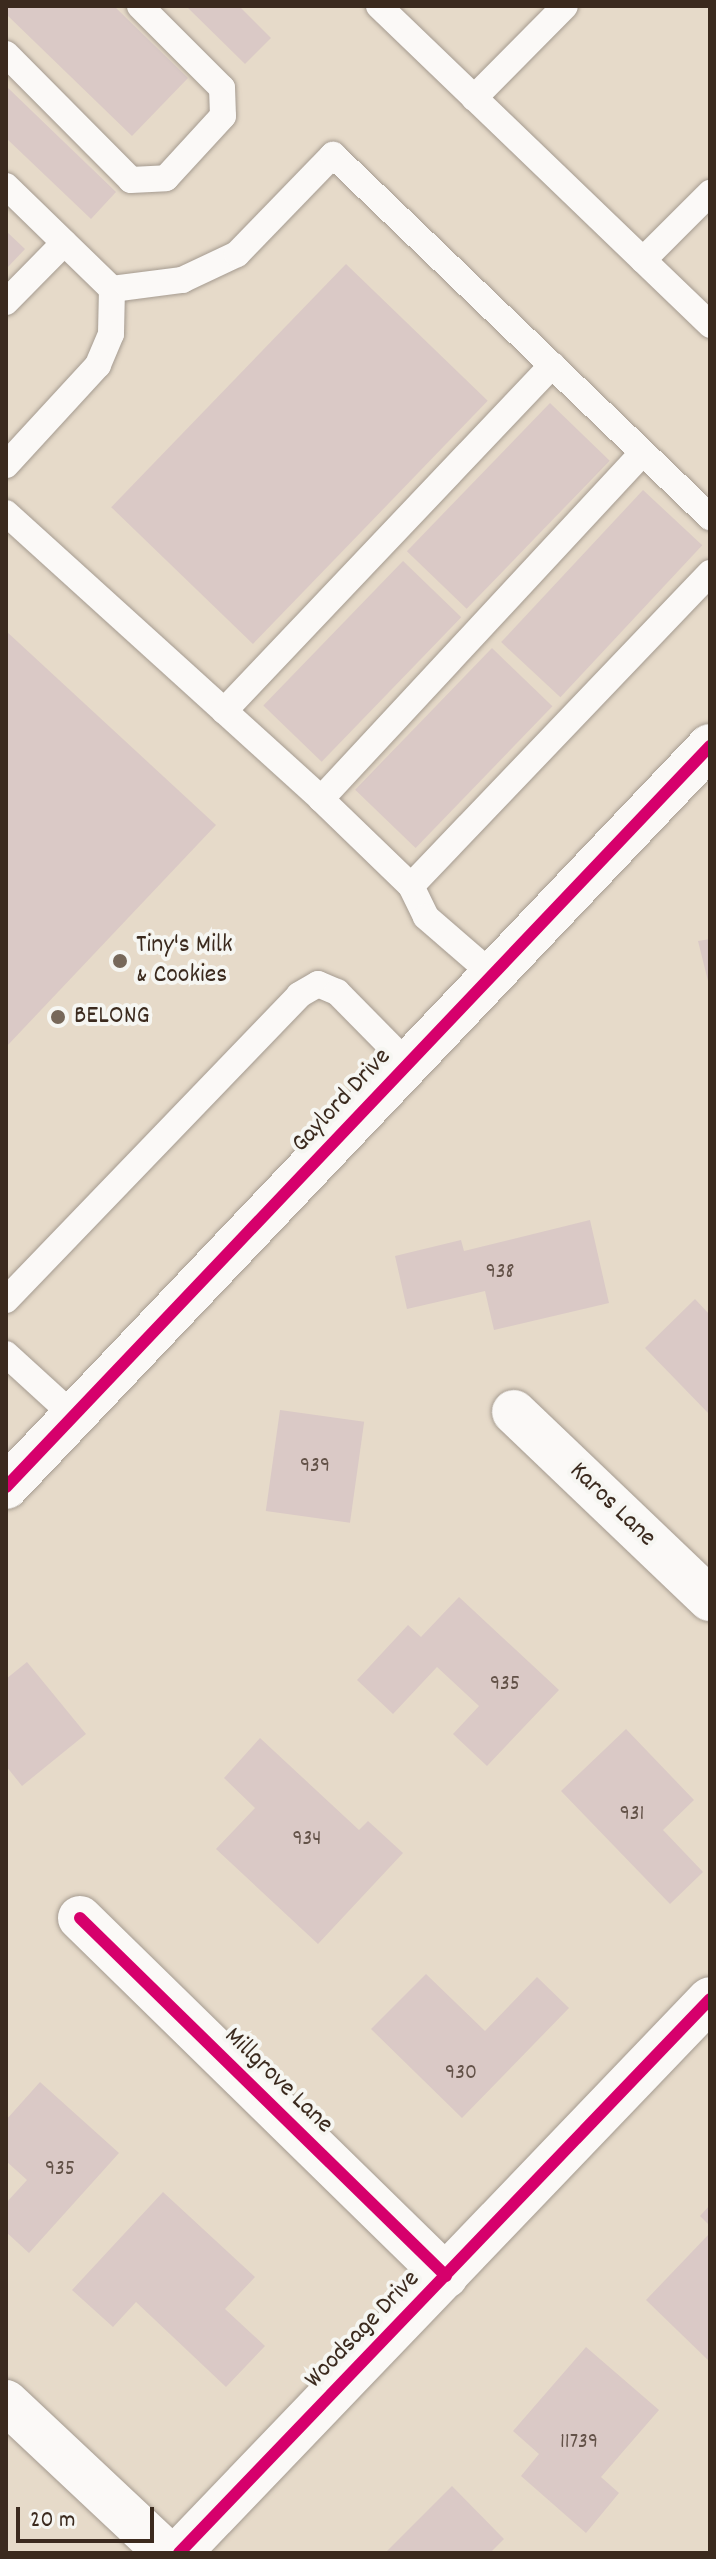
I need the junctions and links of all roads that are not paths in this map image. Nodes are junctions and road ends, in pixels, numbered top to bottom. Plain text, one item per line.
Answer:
1 (140, 6) edge
2 (379, 6) edge
3 (565, 6) edge
4 (6, 54) edge
5 (474, 98) junction
6 (6, 186) edge
7 (710, 193) edge
8 (64, 243) junction
9 (643, 260) junction
10 (112, 289) junction
11 (6, 302) edge
12 (710, 325) edge
13 (552, 365) junction
14 (642, 454) junction
15 (6, 465) edge
16 (6, 513) edge
17 (710, 517) edge
18 (710, 573) edge
19 (224, 711) junction
20 (710, 746) edge
21 (321, 799) junction
22 (411, 886) junction
23 (493, 975) junction
24 (408, 1064) junction
25 (6, 1300) edge
26 (6, 1354) edge
27 (514, 1412) dead end
28 (74, 1416) junction
29 (6, 1487) edge
30 (710, 1599) edge
31 (80, 1918) dead end
32 (710, 1999) edge
33 (446, 2276) junction
34 (6, 2402) edge
35 (167, 2553) edge
36 (179, 2553) edge

1 - 4 lane
2 - 5 lane
3 - 5 lane
5 - 9 lane
6 - 8 lane
7 - 9 lane
8 - 10 lane
8 - 11 lane
9 - 12 lane
10 - 13 lane
10 - 15 lane
13 - 14 lane
13 - 19 lane
14 - 17 lane
14 - 21 lane
16 - 19 lane
18 - 22 lane
19 - 21 lane
20 - 23 street, Gaylord Drive
21 - 22 lane
22 - 23 lane
23 - 24 street, Gaylord Drive
24 - 25 lane
24 - 28 street, Gaylord Drive
26 - 28 lane
27 - 30 street, Karos Lane
28 - 29 street, Gaylord Drive
31 - 33 street, Millgrove Lane
32 - 33 street, Woodsage Drive
33 - 36 street, Woodsage Drive
34 - 35 street

